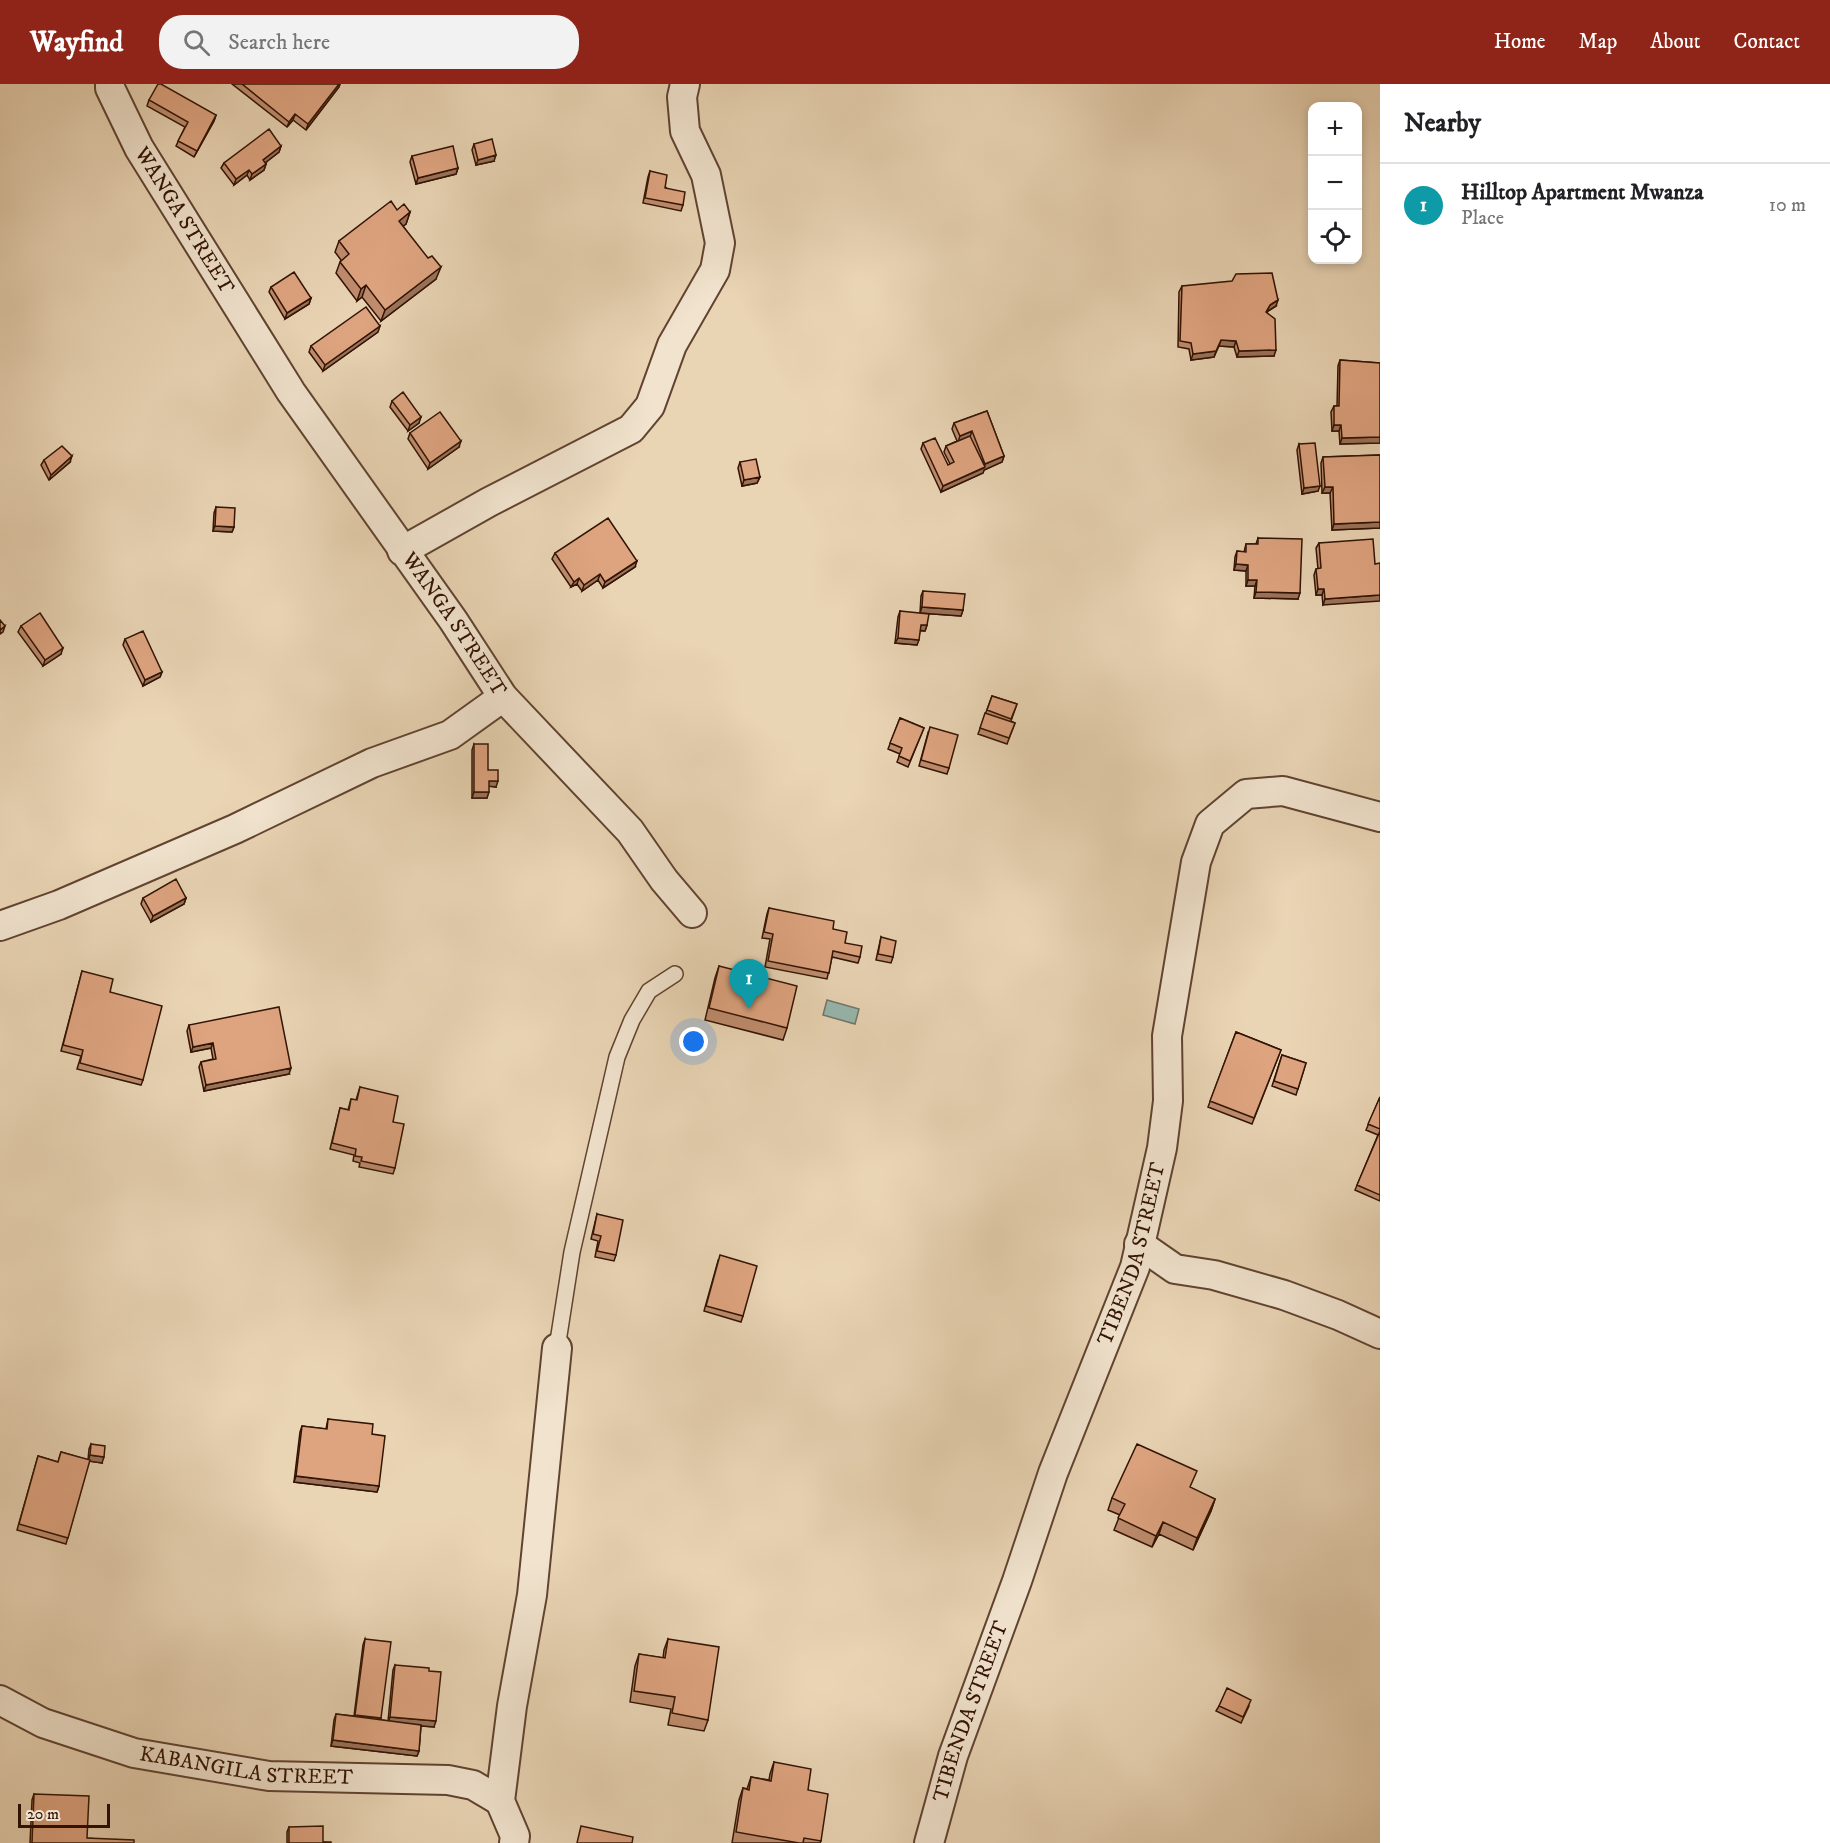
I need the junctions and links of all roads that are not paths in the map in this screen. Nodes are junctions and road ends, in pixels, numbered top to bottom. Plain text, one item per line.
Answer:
1 (110, 84) edge
2 (686, 84) edge
3 (402, 551) junction
4 (503, 697) junction
5 (1380, 818) edge
6 (692, 913) dead end
7 (0, 926) edge
8 (675, 974) dead end
9 (1139, 1244) junction
10 (1380, 1335) edge
11 (557, 1348) joint
12 (0, 1700) edge
13 (500, 1801) junction
14 (514, 1843) edge
15 (929, 1843) edge

1 - 3 street, WANGA STREET
2 - 3 street
3 - 4 street, WANGA STREET
4 - 6 street
4 - 7 street, WANGA STREET
5 - 9 street, TIBENDA STREET
8 - 11 lane
9 - 10 street
9 - 15 street, TIBENDA STREET
11 - 13 street
12 - 13 street, KABANGILA STREET
13 - 14 street

